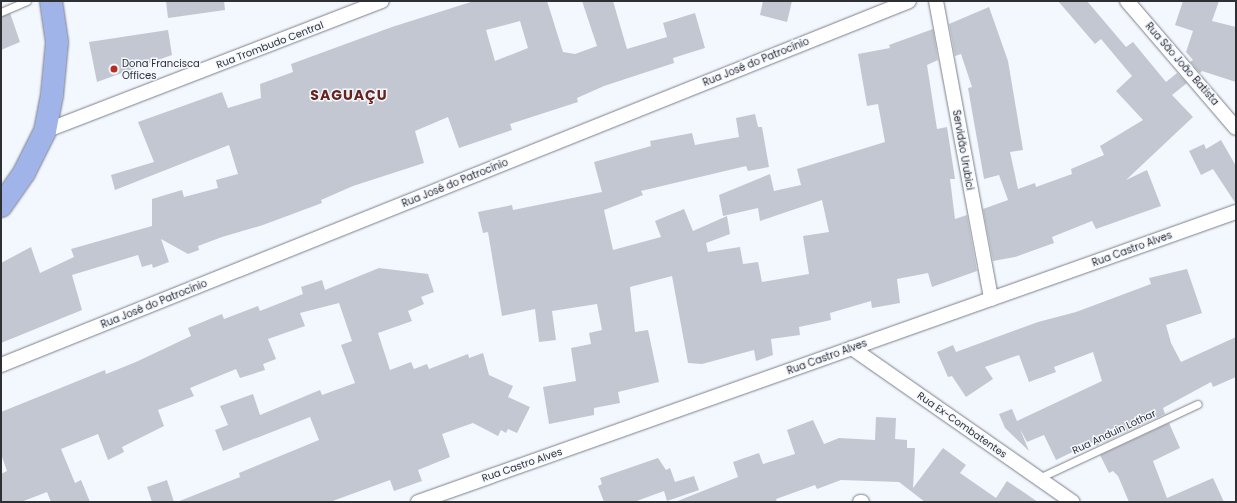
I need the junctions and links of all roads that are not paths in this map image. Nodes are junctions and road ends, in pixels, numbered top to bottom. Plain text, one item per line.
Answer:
1 (26, 1) edge
2 (51, 1) edge
3 (382, 1) edge
4 (909, 1) edge
5 (936, 1) edge
6 (1127, 1) edge
7 (1, 12) edge
8 (1236, 128) edge
9 (45, 131) junction
10 (1, 206) edge
11 (1236, 212) edge
12 (991, 299) junction
13 (852, 348) junction
14 (1, 365) edge
15 (1198, 404) dead end
16 (1039, 478) junction
17 (418, 502) edge
18 (1073, 502) edge

1 - 7 lane
2 - 9 main road
3 - 9 street, Rua Trombudo Central
4 - 14 street, Rua José do Patrocínio
5 - 12 street, Servidão Urubici
6 - 8 street, Rua São João Batista
9 - 10 main road
11 - 12 street, Rua Castro Alves
12 - 13 street, Rua Castro Alves
13 - 16 street, Rua Ex-Combatentes
13 - 17 street, Rua Castro Alves
15 - 16 lane, Rua Anduin Lothar
16 - 18 street, Rua Ex-Combatentes

